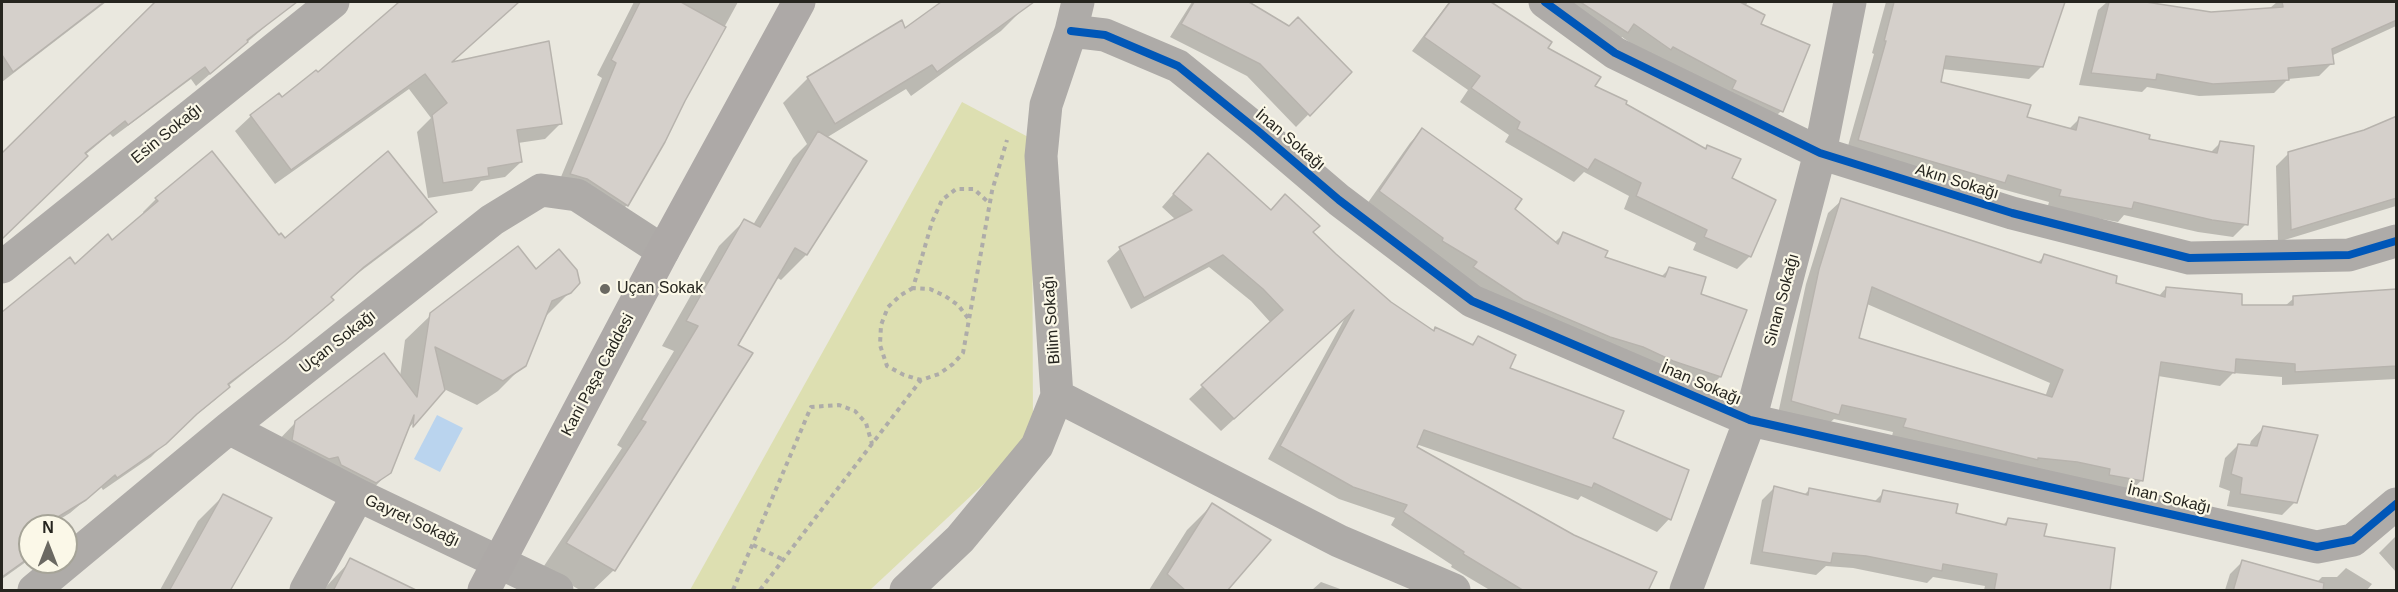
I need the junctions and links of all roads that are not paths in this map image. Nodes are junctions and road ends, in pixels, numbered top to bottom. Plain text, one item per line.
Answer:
1 (333, 2) edge
2 (800, 2) edge
3 (1545, 2) edge
4 (1850, 2) edge
5 (1074, 16) edge
6 (1820, 153) junction
7 (2397, 241) edge
8 (663, 251) junction
9 (2, 267) edge
10 (1057, 396) junction
11 (1750, 420) junction
12 (229, 428) junction
13 (358, 495) junction
14 (2397, 504) edge
15 (499, 562) junction
16 (34, 591) edge
17 (306, 591) edge
18 (484, 591) edge
19 (557, 591) edge
20 (906, 591) edge
21 (1454, 591) edge
22 (1686, 591) edge

1 - 9 street, Esin Sokağı
2 - 8 street, Kani Paşa Caddesi
3 - 6 street, Akın Sokağı
4 - 6 street, Sinan Sokağı
5 - 10 street, Bilim Sokağı
5 - 11 street, İnan Sokağı
6 - 7 street, Akın Sokağı
6 - 11 street, Sinan Sokağı
8 - 12 street, Uçan Sokağı
8 - 15 street, Kani Paşa Caddesi
10 - 20 street, Bilim Sokağı
10 - 21 street
11 - 14 street, İnan Sokağı
11 - 22 street, Sinan Sokağı
12 - 13 street
12 - 16 street, Uçan Sokağı
13 - 15 street, Gayret Sokağı
13 - 17 street, Gayret Sokağı
15 - 18 street, Kani Paşa Caddesi
15 - 19 street, Gayret Sokağı

